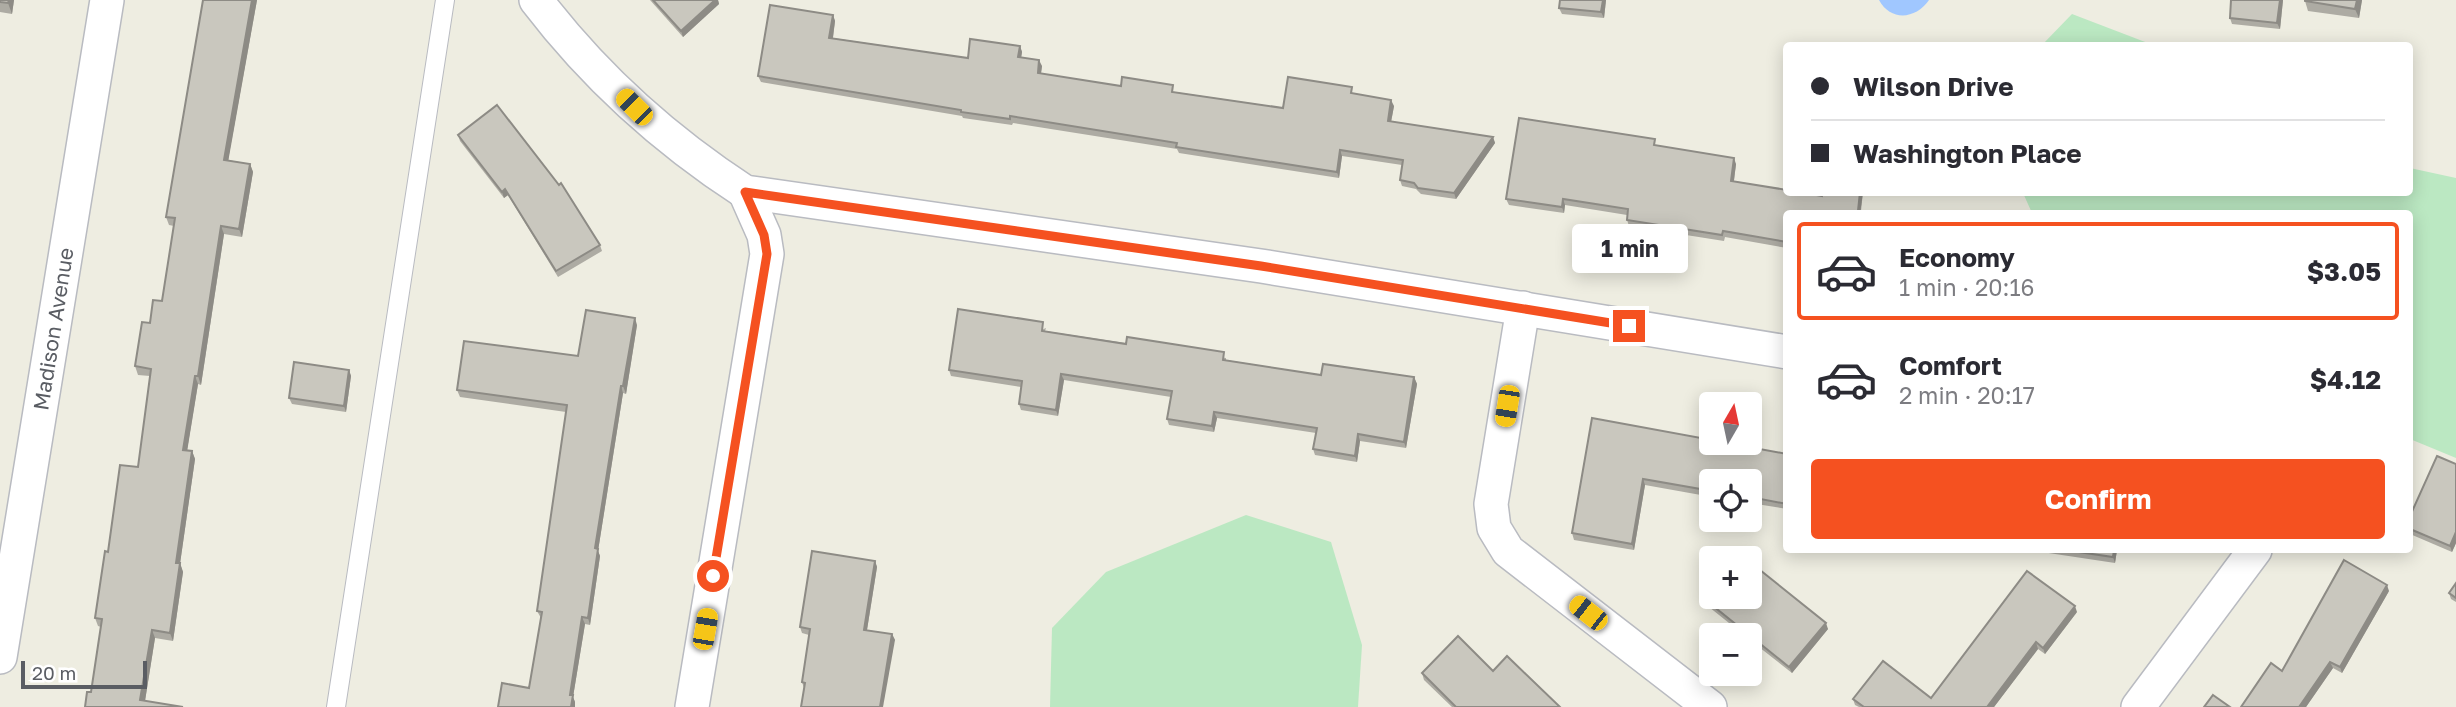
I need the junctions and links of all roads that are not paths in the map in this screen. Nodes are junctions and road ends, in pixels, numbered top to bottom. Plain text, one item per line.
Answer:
1 (107, 0) edge
2 (445, 0) edge
3 (536, 0) edge
4 (559, 0) edge
5 (565, 38) junction
6 (745, 192) junction
7 (1523, 308) junction
8 (1783, 351) edge
9 (2253, 553) edge
10 (0, 657) edge
11 (336, 707) edge
12 (692, 707) edge
13 (1710, 707) edge
14 (2137, 707) edge

1 - 10 street, Madison Avenue
2 - 11 lane
3 - 5 street
4 - 5 street
5 - 6 street
6 - 7 street
6 - 12 street
7 - 8 street
7 - 13 street
9 - 14 street

